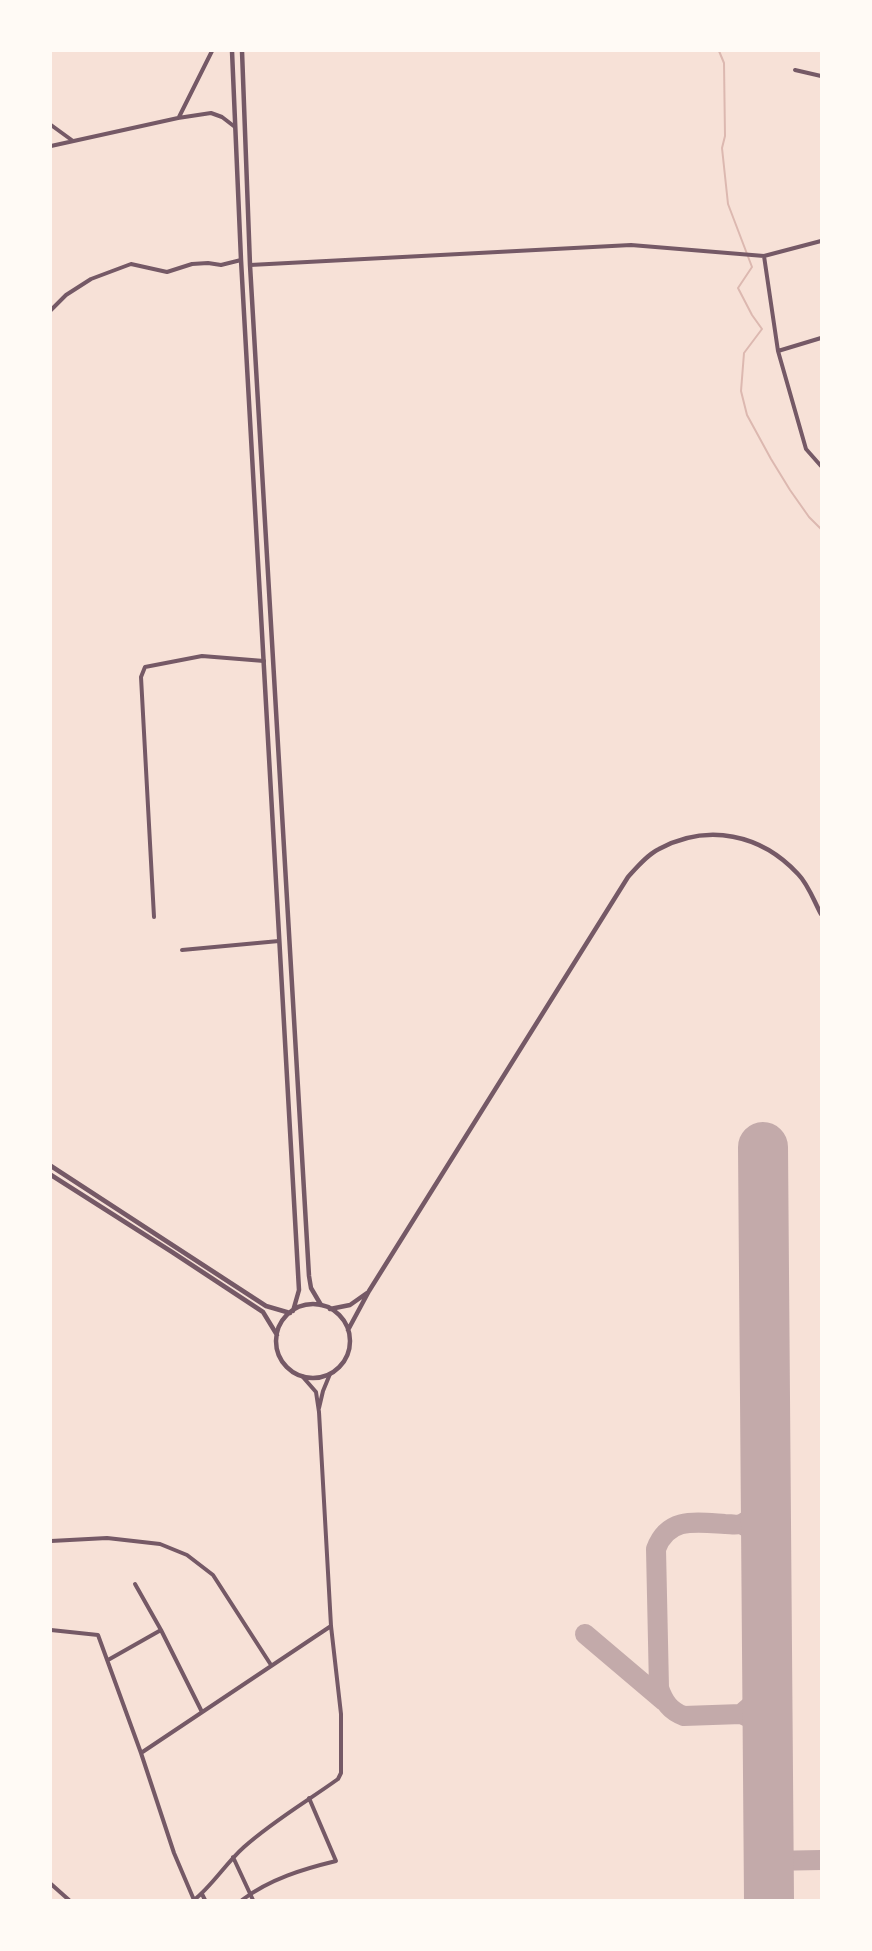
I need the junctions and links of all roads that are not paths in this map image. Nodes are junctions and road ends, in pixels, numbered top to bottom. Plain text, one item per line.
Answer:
1 (212, 51) edge
2 (232, 51) edge
3 (242, 51) edge
4 (795, 70) dead end
5 (821, 75) edge
6 (178, 118) junction
7 (51, 125) edge
8 (235, 128) junction
9 (74, 142) junction
10 (51, 146) edge
11 (821, 241) edge
12 (764, 256) junction
13 (241, 260) junction
14 (250, 265) junction
15 (51, 310) edge
16 (821, 338) edge
17 (778, 351) junction
18 (821, 466) edge
19 (264, 662) junction
20 (821, 914) edge
21 (154, 917) dead end
22 (279, 941) junction
23 (182, 950) dead end
24 (51, 1166) edge
25 (51, 1175) edge
26 (369, 1292) junction
27 (321, 1305) junction
28 (330, 1309) junction
29 (292, 1312) junction
30 (348, 1330) junction
31 (277, 1335) junction
32 (330, 1374) junction
33 (302, 1376) junction
34 (319, 1412) junction
35 (51, 1541) edge
36 (135, 1584) dead end
37 (330, 1626) junction
38 (51, 1630) edge
39 (161, 1630) junction
40 (108, 1660) junction
41 (271, 1665) junction
42 (202, 1712) junction
43 (141, 1752) junction
44 (309, 1798) junction
45 (232, 1857) junction
46 (51, 1884) edge
47 (202, 1894) junction
48 (250, 1894) junction
49 (69, 1900) edge
50 (194, 1900) edge
51 (205, 1900) edge
52 (242, 1900) edge
53 (253, 1900) edge

1 - 6 street
2 - 8 street
3 - 14 street
4 - 5 street
6 - 8 street
6 - 9 street
7 - 9 street
8 - 13 street
9 - 10 street
11 - 12 street
12 - 14 street
12 - 17 street
13 - 15 street
13 - 19 street
14 - 27 street
16 - 17 street
17 - 18 street
19 - 21 street
19 - 22 street
20 - 26 street
22 - 23 street
22 - 29 street
24 - 29 street
25 - 31 street
26 - 28 street
26 - 30 street
27 - 28 street
27 - 29 street
28 - 30 street
29 - 31 street
30 - 32 street
31 - 33 street
32 - 33 street
32 - 34 street
33 - 34 street
34 - 37 street
35 - 41 street
36 - 39 street
37 - 41 street
37 - 44 street
38 - 40 street
39 - 40 street
39 - 42 street
40 - 43 street
41 - 42 street
42 - 43 street
43 - 50 street
44 - 45 street
44 - 48 street
45 - 47 street
45 - 48 street
46 - 49 street
47 - 50 street
47 - 51 street
48 - 52 street
48 - 53 street

